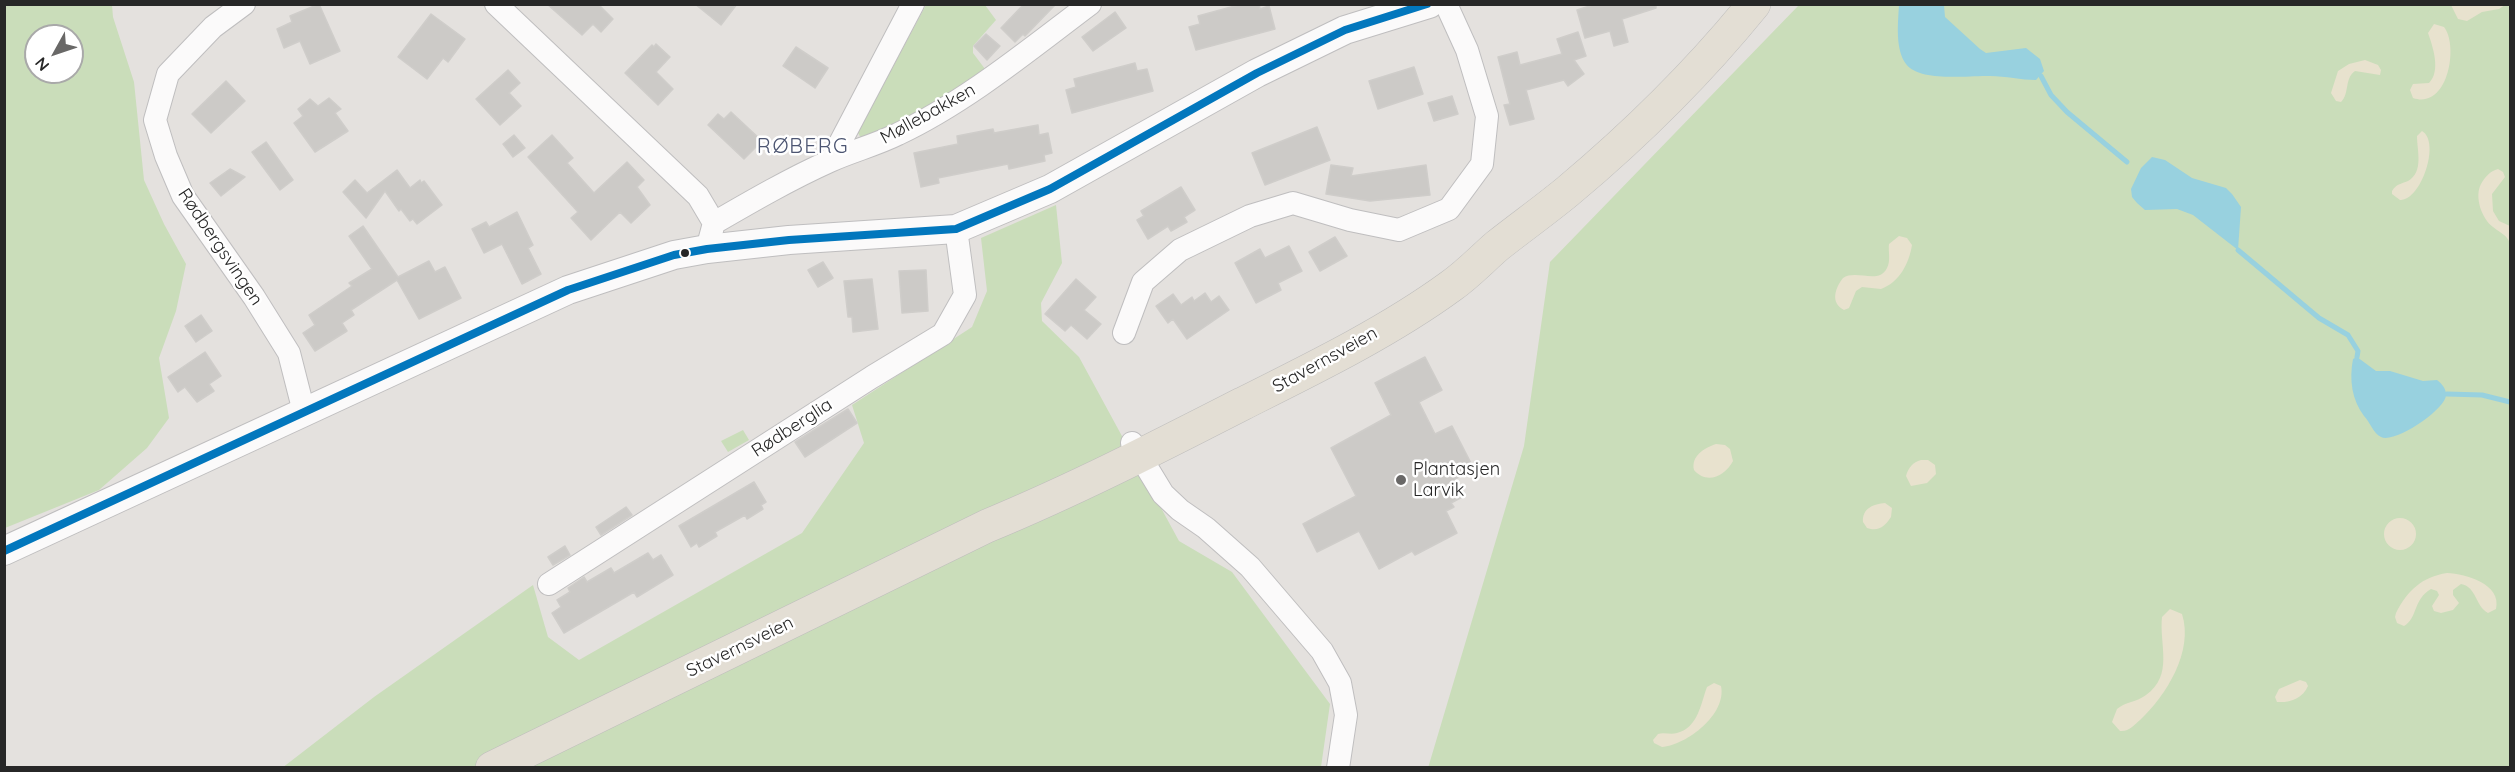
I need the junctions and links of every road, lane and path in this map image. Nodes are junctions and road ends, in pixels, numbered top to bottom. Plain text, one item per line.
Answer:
1 (244, 4) edge
2 (913, 4) edge
3 (1090, 4) edge
4 (1429, 4) edge
5 (1446, 4) edge
6 (1755, 4) edge
7 (503, 6) edge
8 (831, 160) junction
9 (956, 229) junction
10 (711, 236) junction
11 (1124, 333) dead end
12 (304, 412) junction
13 (1136, 449) junction
14 (4, 550) edge
15 (549, 584) dead end
16 (492, 768) edge
17 (1338, 768) edge

1 - 12 street, Rødbergsvingen
2 - 8 street
3 - 8 street, Møllebakken
4 - 9 street
5 - 11 street
6 - 13 main road, Stavernsveien
7 - 10 street
8 - 10 street, Møllebakken
9 - 10 street
9 - 15 street, Rødberglia
10 - 12 street
12 - 14 street
13 - 16 main road, Stavernsveien
13 - 17 street

